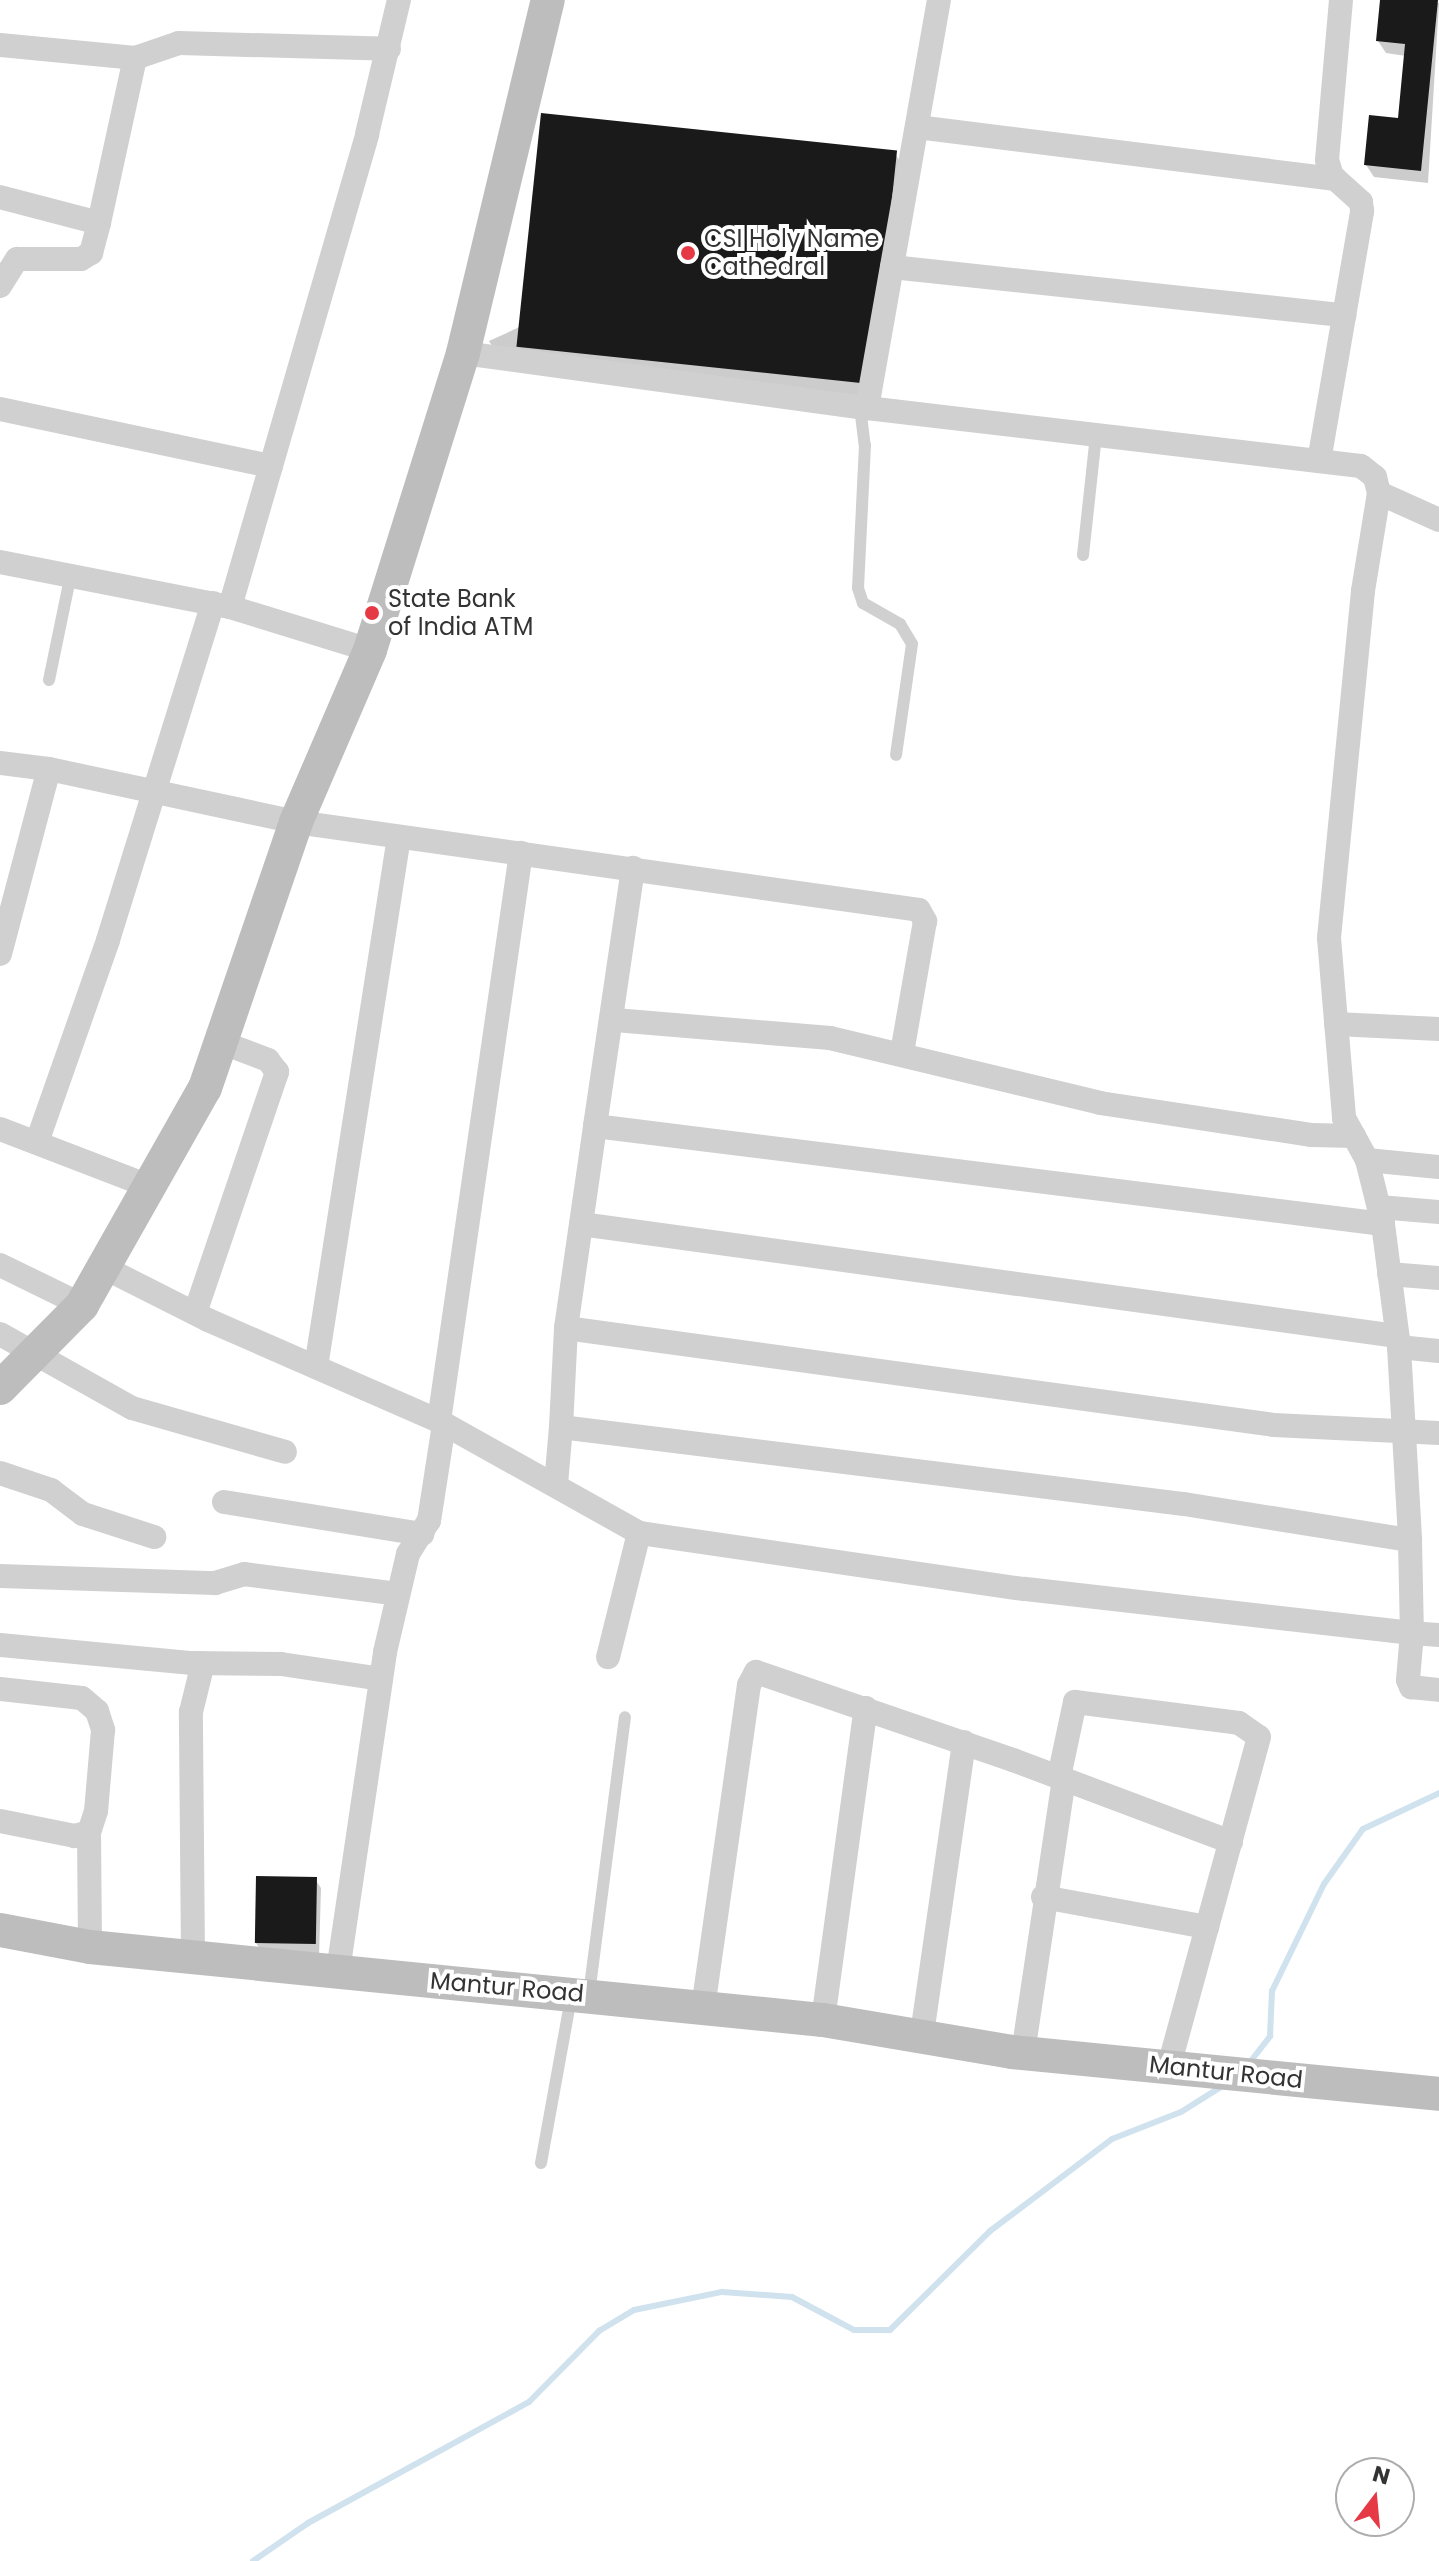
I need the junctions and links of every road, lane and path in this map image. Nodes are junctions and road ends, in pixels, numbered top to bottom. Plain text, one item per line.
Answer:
1 (399, 0) edge
2 (546, 0) edge
3 (939, 0) edge
4 (1335, 1) edge
5 (0, 45) edge
6 (389, 49) junction
7 (135, 58) junction
8 (917, 127) junction
9 (1336, 179) junction
10 (0, 197) edge
11 (99, 223) junction
12 (892, 267) junction
13 (0, 286) edge
14 (1344, 315) junction
15 (463, 353) junction
16 (864, 408) junction
17 (0, 409) edge
18 (1096, 435) junction
19 (1319, 461) junction
20 (271, 466) junction
21 (1379, 493) junction
22 (1439, 520) edge
23 (1083, 555) dead end
24 (0, 562) edge
25 (71, 574) junction
26 (221, 605) junction
27 (370, 650) junction
28 (49, 680) dead end
29 (896, 755) dead end
30 (0, 763) edge
31 (49, 769) junction
32 (155, 792) junction
33 (296, 822) junction
34 (399, 837) junction
35 (521, 853) junction
36 (633, 868) junction
37 (0, 954) edge
38 (615, 1020) junction
39 (1336, 1024) junction
40 (1439, 1029) edge
41 (218, 1041) junction
42 (902, 1053) junction
43 (595, 1126) junction
44 (0, 1129) edge
45 (1354, 1136) junction
46 (37, 1142) junction
47 (1367, 1160) junction
48 (1439, 1167) edge
49 (151, 1187) junction
50 (1439, 1212) edge
51 (1381, 1216) junction
52 (581, 1224) junction
53 (0, 1265) edge
54 (105, 1268) junction
55 (1389, 1274) junction
56 (1439, 1278) edge
57 (82, 1305) junction
58 (195, 1313) junction
59 (566, 1328) junction
60 (0, 1334) edge
61 (1398, 1341) junction
62 (35, 1351) junction
63 (1439, 1351) edge
64 (316, 1367) junction
65 (1, 1386) edge
66 (441, 1422) junction
67 (561, 1427) junction
68 (1406, 1430) junction
69 (1439, 1433) edge
70 (285, 1452) dead end
71 (0, 1473) edge
72 (556, 1484) junction
73 (224, 1502) dead end
74 (639, 1533) junction
75 (422, 1534) junction
76 (154, 1537) dead end
77 (1410, 1540) junction
78 (0, 1576) edge
79 (398, 1594) junction
80 (1412, 1633) junction
81 (1439, 1635) edge
82 (0, 1645) edge
83 (608, 1657) dead end
84 (203, 1663) junction
85 (381, 1679) junction
86 (0, 1689) edge
87 (1439, 1690) edge
88 (866, 1708) junction
89 (625, 1717) dead end
90 (964, 1742) junction
91 (1061, 1778) junction
92 (0, 1821) edge
93 (89, 1832) junction
94 (1231, 1842) junction
95 (1043, 1897) junction
96 (1207, 1927) junction
97 (0, 1930) edge
98 (90, 1947) junction
99 (0, 1948) edge
100 (193, 1958) junction
101 (338, 1971) junction
102 (579, 2002) junction
103 (703, 2008) junction
104 (823, 2020) junction
105 (922, 2034) junction
106 (1018, 2052) junction
107 (1184, 2068) junction
108 (1439, 2094) edge
109 (541, 2163) dead end

1 - 6 street
2 - 15 main road
3 - 8 street
4 - 9 street
5 - 7 street
6 - 7 street
6 - 20 street
7 - 11 street
8 - 9 street
8 - 12 street
9 - 14 street
10 - 11 street
11 - 13 street
12 - 14 street
12 - 16 street
14 - 19 street
15 - 16 street
15 - 27 main road
16 - 18 street
16 - 29 lane
17 - 20 street
18 - 19 street
18 - 23 lane
19 - 21 street
20 - 26 street
21 - 22 street
21 - 39 street
24 - 25 street
25 - 26 street
25 - 28 lane
26 - 27 street
26 - 32 street
27 - 33 main road
30 - 31 street
31 - 32 street
31 - 37 street
32 - 33 street
32 - 46 street
33 - 34 street
33 - 41 main road
34 - 35 street
34 - 64 street
35 - 36 street
35 - 66 street
36 - 38 street
36 - 42 street
38 - 42 street
38 - 43 street
39 - 40 street
39 - 45 street
41 - 49 main road
41 - 58 street
42 - 45 street
43 - 51 street
43 - 52 street
44 - 46 street
45 - 47 street
46 - 49 street
47 - 48 street
47 - 51 street
49 - 54 main road
50 - 51 street
51 - 55 street
52 - 59 street
52 - 61 street
53 - 57 street
54 - 57 main road
54 - 58 street
55 - 56 street
55 - 61 street
57 - 62 main road
58 - 64 street
59 - 67 street
59 - 68 street
60 - 62 street
61 - 63 street
61 - 68 street
62 - 65 main road
62 - 70 street
64 - 66 street
66 - 72 street
66 - 75 street
67 - 72 street
67 - 77 street
68 - 69 street
68 - 77 street
71 - 76 street
72 - 74 street
73 - 75 street
74 - 80 street
74 - 83 street
75 - 79 street
77 - 80 street
78 - 79 street
79 - 85 street
80 - 81 street
80 - 87 street
82 - 84 street
84 - 85 street
84 - 100 street
85 - 101 street
86 - 93 street
88 - 90 street
88 - 103 street
88 - 104 street
89 - 102 lane
90 - 91 street
90 - 105 street
91 - 94 street
91 - 94 street
91 - 95 street
92 - 93 street
93 - 98 street
94 - 96 street
95 - 96 street
95 - 106 street
96 - 107 street
97 - 98 main road, Mantur Road
98 - 100 main road, Mantur Road
99 - 102 main road, Mantur Road
100 - 101 main road, Mantur Road
101 - 102 main road, Mantur Road
102 - 103 main road, Mantur Road
102 - 106 main road, Mantur Road
102 - 109 lane
103 - 104 main road, Mantur Road
104 - 105 main road, Mantur Road
105 - 106 main road, Mantur Road
106 - 107 main road, Mantur Road
107 - 108 main road, Mantur Road

